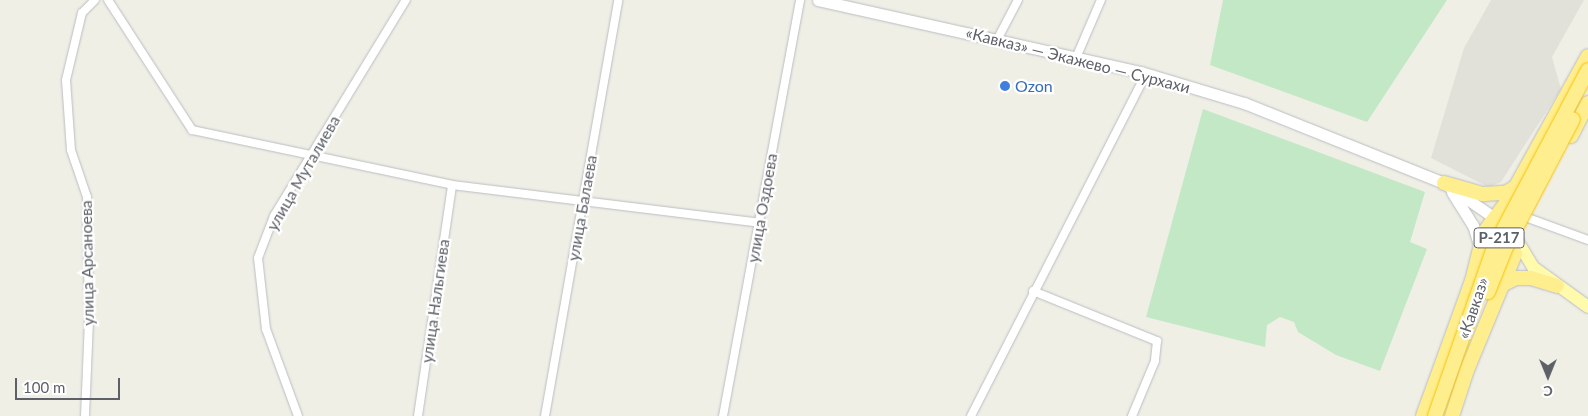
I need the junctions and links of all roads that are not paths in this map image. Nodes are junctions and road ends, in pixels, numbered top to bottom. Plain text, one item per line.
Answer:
1 (95, 0) edge
2 (108, 0) edge
3 (406, 0) edge
4 (618, 0) edge
5 (800, 0) edge
6 (818, 0) edge
7 (1018, 0) edge
8 (1101, 0) edge
9 (852, 4) edge
10 (997, 40) junction
11 (1588, 56) edge
12 (1076, 58) junction
13 (1588, 70) edge
14 (1146, 74) junction
15 (1588, 90) edge
16 (1588, 103) edge
17 (310, 157) junction
18 (1444, 183) junction
19 (452, 185) junction
20 (1516, 187) junction
21 (583, 204) junction
22 (1494, 217) junction
23 (1528, 218) junction
24 (760, 223) junction
25 (1507, 226) junction
26 (1485, 231) junction
27 (1588, 240) edge
28 (1480, 248) junction
29 (1511, 253) junction
30 (1502, 285) junction
31 (1557, 286) junction
32 (1033, 291) junction
33 (1588, 307) edge
34 (85, 416) edge
35 (298, 416) edge
36 (418, 416) edge
37 (545, 416) edge
38 (723, 416) edge
39 (971, 416) edge
40 (1132, 416) edge
41 (1423, 416) edge
42 (1436, 416) edge
43 (1445, 416) edge
44 (1452, 416) edge

1 - 34 street, улица Арсаноева
2 - 17 street
3 - 17 street, улица Муталиева
4 - 21 street, улица Балаева
5 - 24 street, улица Оздоева
6 - 9 main road, «Кавказ» — Экажево — Сурхахи
7 - 10 street
8 - 12 street
9 - 10 main road, «Кавказ» — Экажево — Сурхахи
10 - 12 main road, «Кавказ» — Экажево — Сурхахи
11 - 20 highway
12 - 14 main road, «Кавказ» — Экажево — Сурхахи
13 - 42 highway, «Кавказ» / Р-217, bridge
14 - 18 main road, «Кавказ» — Экажево — Сурхахи
14 - 32 street
15 - 43 highway, «Кавказ» / Р-217, bridge
16 - 23 highway, Р-217
17 - 19 street
17 - 35 street, улица Муталиева
18 - 20 highway
18 - 22 main road, «Кавказ» — Экажево — Сурхахи
18 - 28 main road
19 - 21 street
19 - 36 street, улица Нальгиева
20 - 22 highway
21 - 24 street
21 - 37 street, улица Балаева
22 - 25 main road, «Кавказ» — Экажево — Сурхахи
22 - 26 highway
23 - 27 street
23 - 29 highway, Р-217
24 - 38 street, улица Оздоева
25 - 26 main road
25 - 29 main road
26 - 28 main road
28 - 29 main road
28 - 41 highway
29 - 30 highway
29 - 31 main road
29 - 31 main road
30 - 31 highway
30 - 44 highway
31 - 33 main road
32 - 39 street
32 - 40 street

